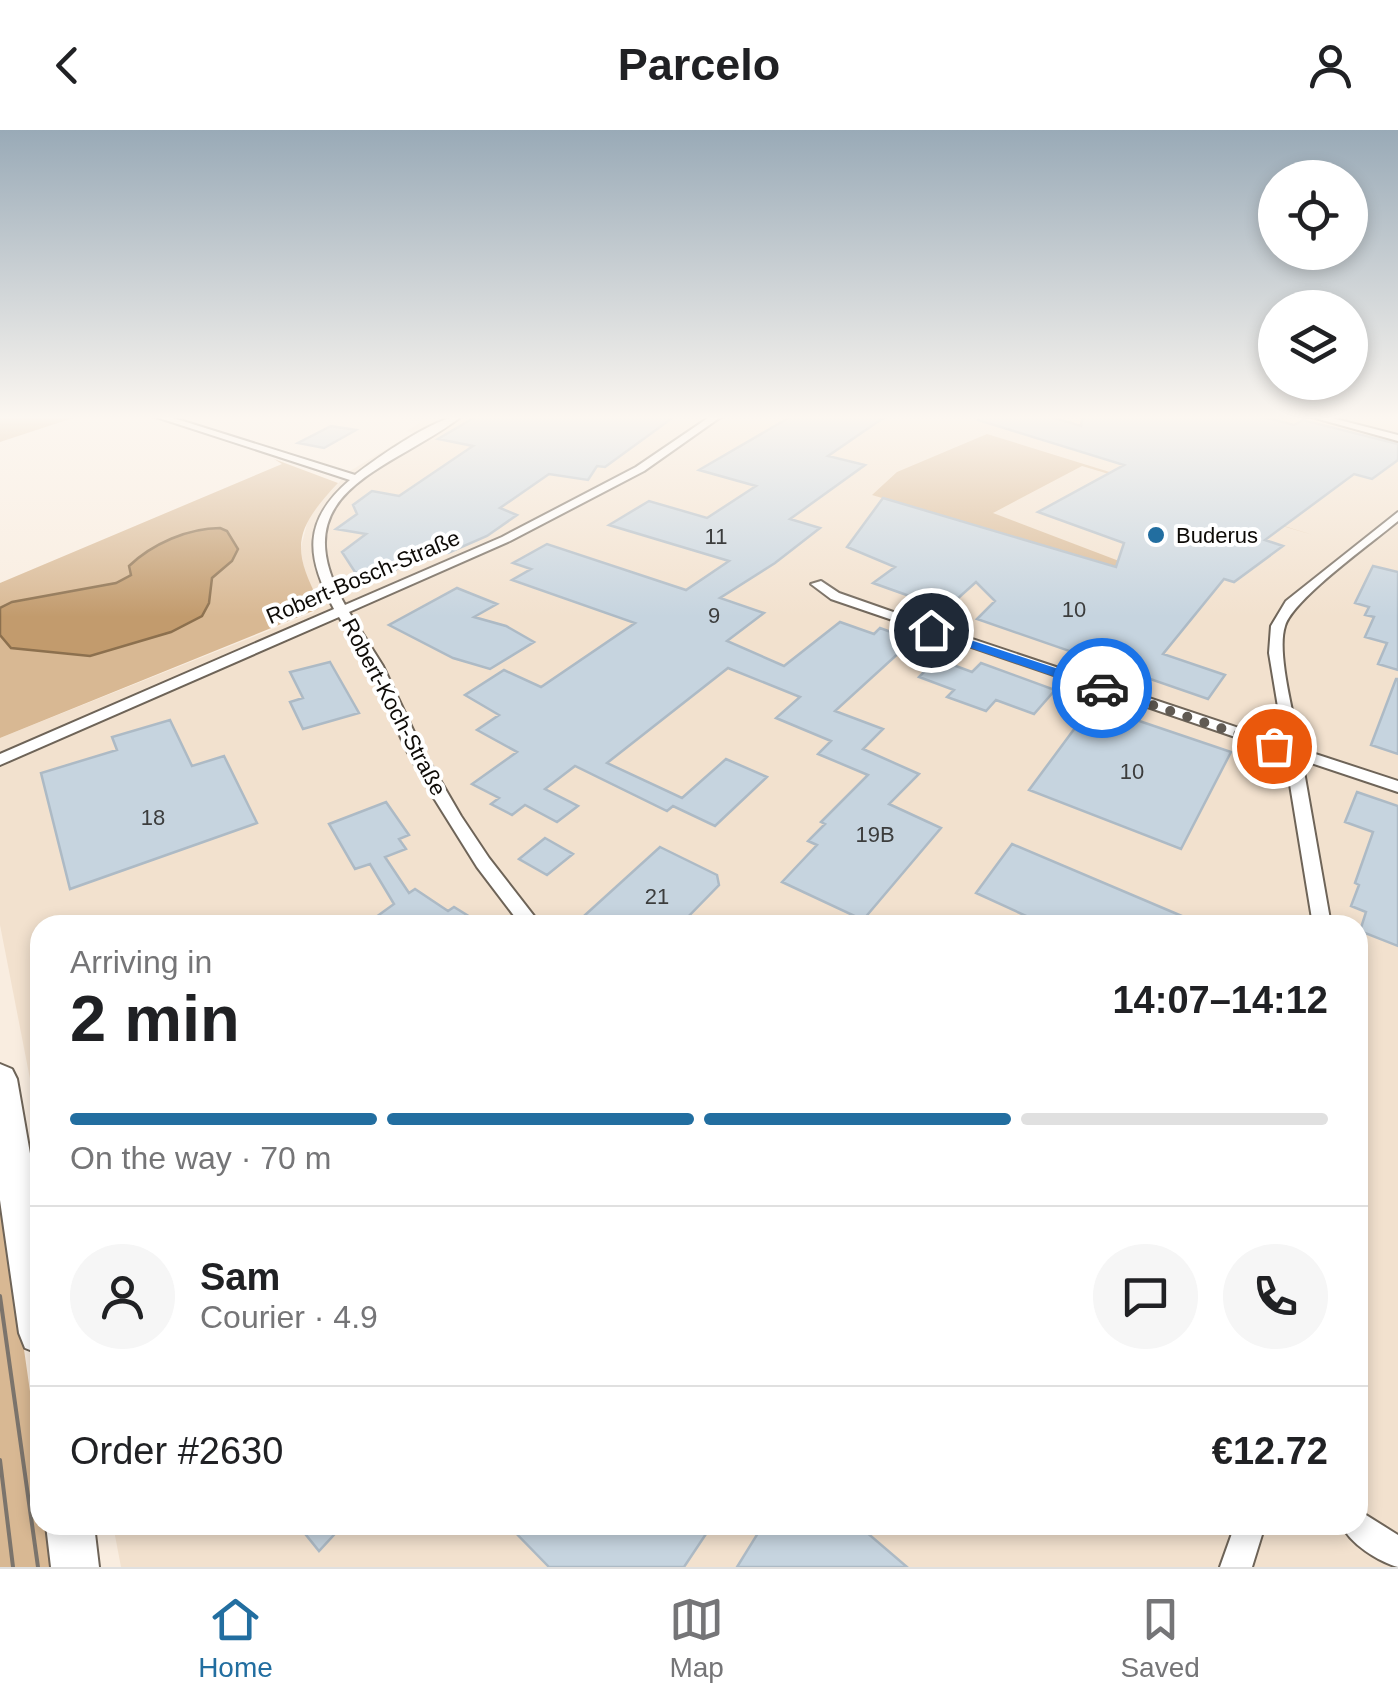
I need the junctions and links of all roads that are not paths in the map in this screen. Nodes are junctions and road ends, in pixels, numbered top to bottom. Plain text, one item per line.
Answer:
1 (354, 483) edge
2 (615, 483) edge
3 (1398, 515) edge
4 (817, 584) dead end
5 (342, 611) junction
6 (122, 704) junction
7 (0, 748) edge
8 (1294, 752) junction
9 (0, 760) edge
10 (1398, 788) edge
11 (525, 915) edge
12 (1320, 915) edge
13 (0, 1079) edge
14 (30, 1270) edge
15 (1368, 1533) edge
16 (71, 1535) edge
17 (1247, 1535) edge
18 (1398, 1553) edge
19 (76, 1567) edge
20 (1236, 1567) edge

1 - 5 street, Robert-Koch-Straße
2 - 5 street, Robert-Bosch-Straße
3 - 8 street
4 - 8 street
5 - 6 street, Robert-Bosch-Straße
5 - 11 street, Robert-Koch-Straße
6 - 7 street, Robert-Bosch-Straße
6 - 9 street, Robert-Bosch-Straße
8 - 10 street
8 - 12 street
13 - 14 main road
15 - 18 street
16 - 19 main road
17 - 20 street

